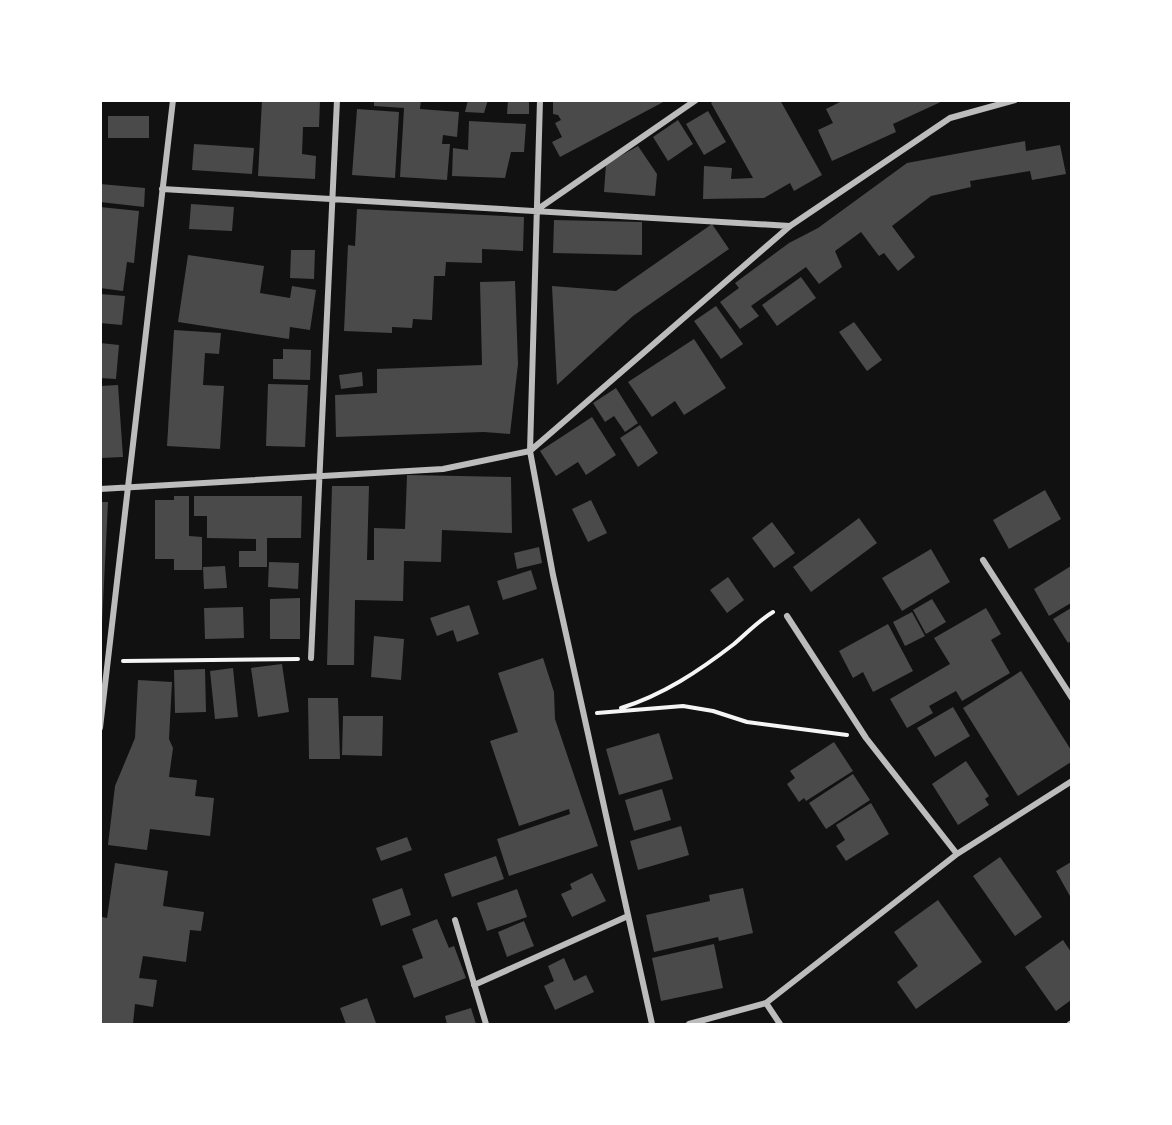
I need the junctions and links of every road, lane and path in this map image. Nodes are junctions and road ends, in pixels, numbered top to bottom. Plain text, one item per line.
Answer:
1 (173, 100) edge
2 (338, 100) edge
3 (540, 100) edge
4 (696, 100) edge
5 (1016, 100) edge
6 (162, 189) junction
7 (333, 198) junction
8 (537, 210) junction
9 (790, 226) junction
10 (530, 451) junction
11 (320, 476) junction
12 (126, 487) junction
13 (100, 489) edge
14 (983, 560) dead end
15 (787, 616) joint
16 (311, 658) joint
17 (106, 669) junction
18 (1071, 698) edge
19 (615, 710) junction
20 (584, 714) junction
21 (100, 728) edge
22 (866, 738) junction
23 (1071, 781) edge
24 (957, 854) junction
25 (628, 916) junction
26 (455, 920) dead end
27 (474, 985) junction
28 (766, 1003) junction
29 (486, 1024) edge
30 (652, 1024) edge
31 (689, 1024) edge
32 (780, 1024) edge

1 - 6 street
2 - 7 street
3 - 8 street
4 - 8 street
5 - 9 street
6 - 7 street
6 - 12 street
7 - 8 street
7 - 11 street
8 - 9 street
8 - 10 street
9 - 10 street
10 - 11 street
10 - 20 street
11 - 12 street
11 - 16 street
12 - 13 street
12 - 17 street
14 - 18 street
15 - 19 path
15 - 22 street
16 - 17 path
17 - 21 street
19 - 20 path
19 - 22 path
20 - 25 street
22 - 24 street
23 - 24 street
24 - 28 street
25 - 27 street
25 - 30 street
26 - 27 street
27 - 29 street
28 - 31 street
28 - 32 street

